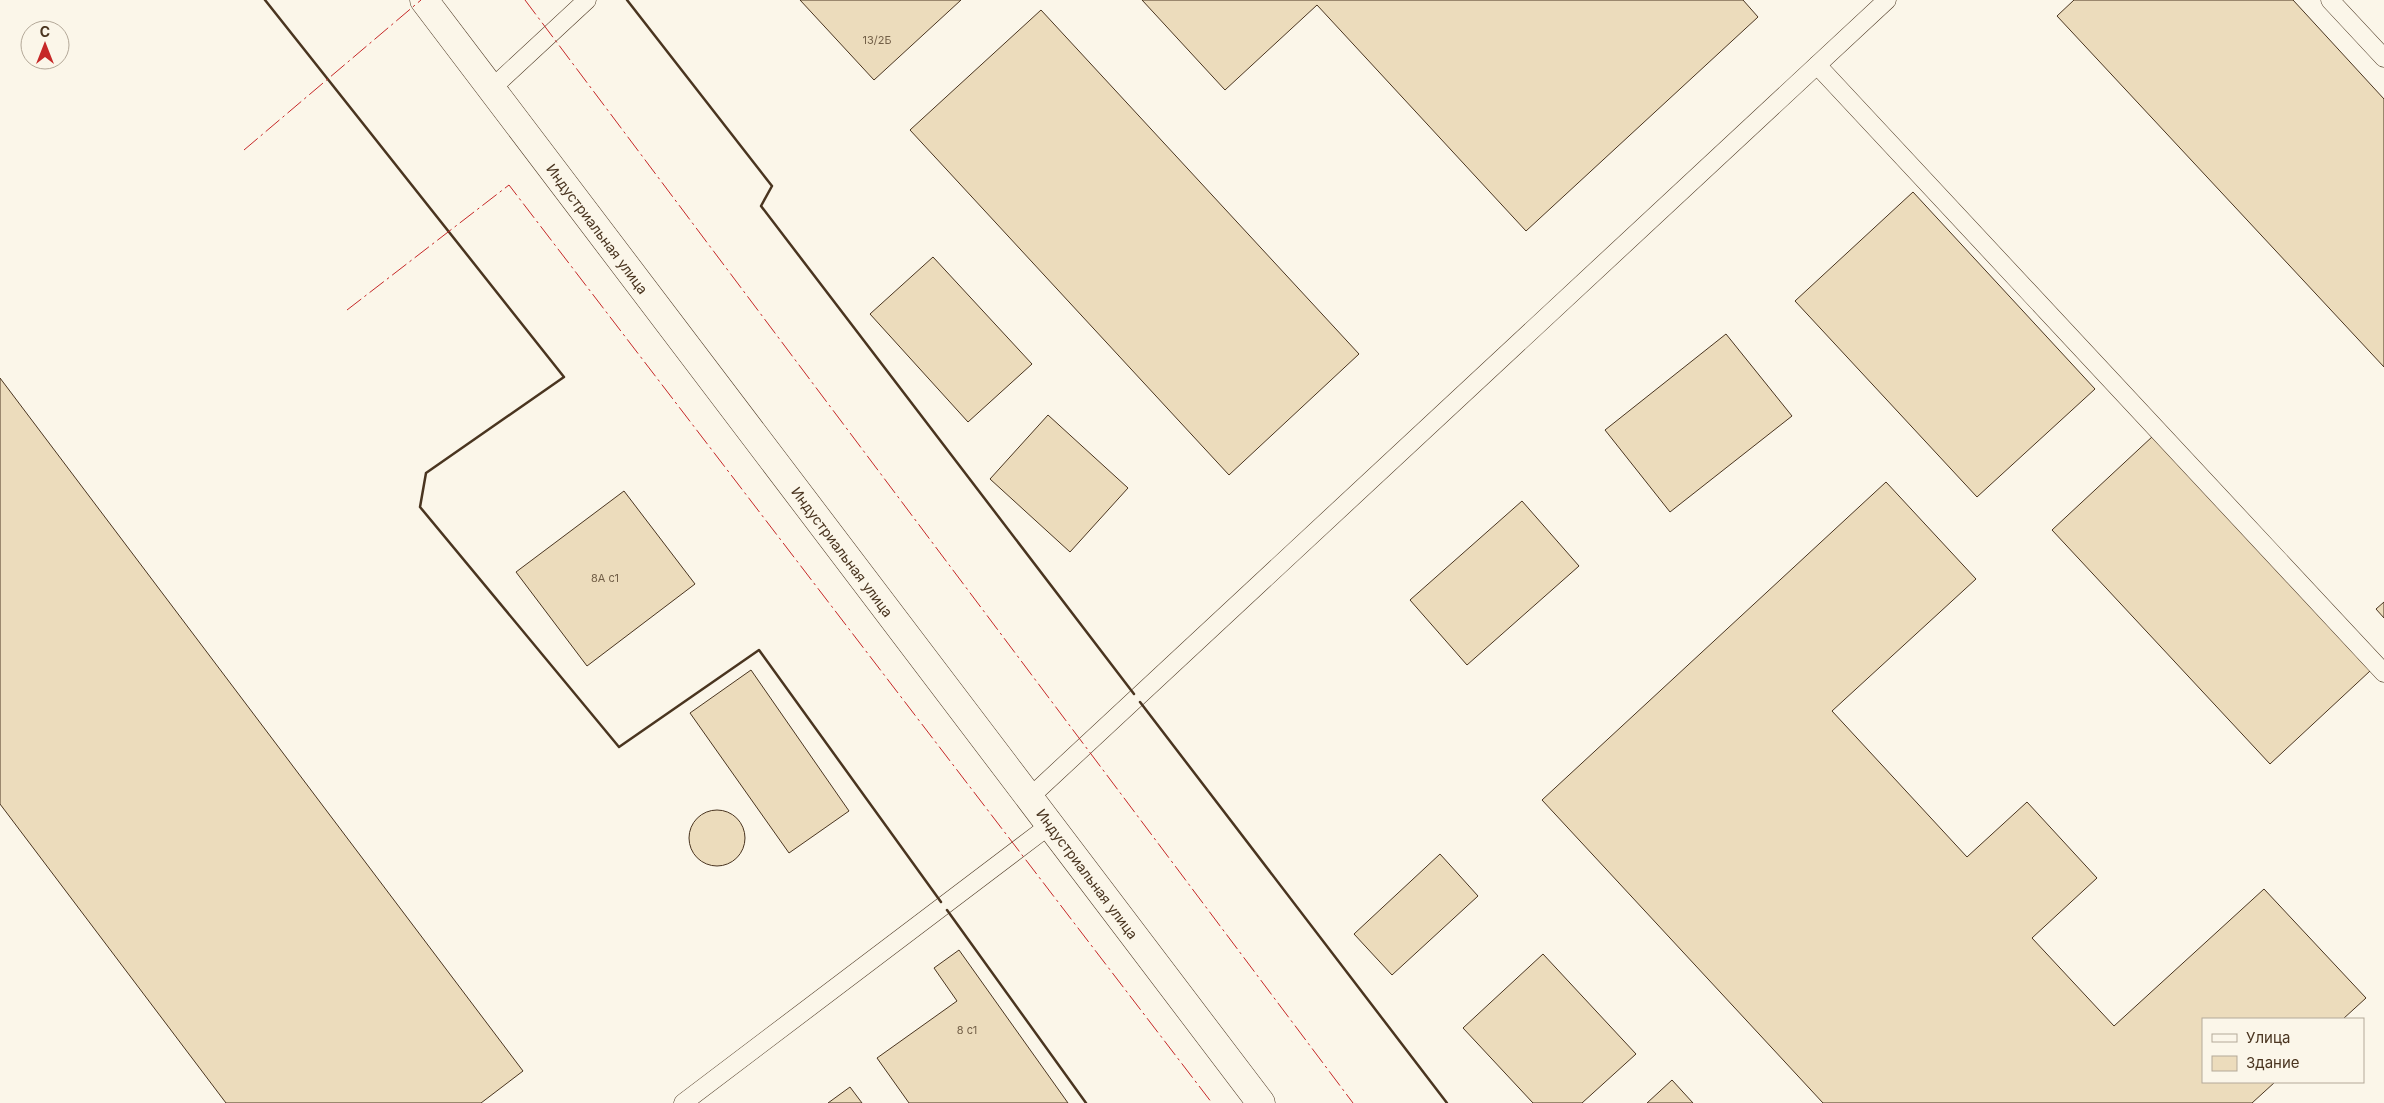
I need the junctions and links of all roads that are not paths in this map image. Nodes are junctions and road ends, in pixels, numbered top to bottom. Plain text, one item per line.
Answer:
1 (424, 0) edge
2 (587, 0) edge
3 (1887, 0) edge
4 (2330, 0) edge
5 (2384, 58) edge
6 (1817, 65) junction
7 (491, 89) junction
8 (2384, 673) edge
9 (1029, 798) junction
10 (1050, 825) junction
11 (683, 1103) edge
12 (1261, 1103) edge

1 - 7 street, Индустриальная улица
2 - 7 lane
3 - 6 lane
4 - 5 lane
6 - 8 lane
6 - 9 lane
7 - 9 street, Индустриальная улица
9 - 10 street, Индустриальная улица
10 - 11 lane
10 - 12 street, Индустриальная улица

